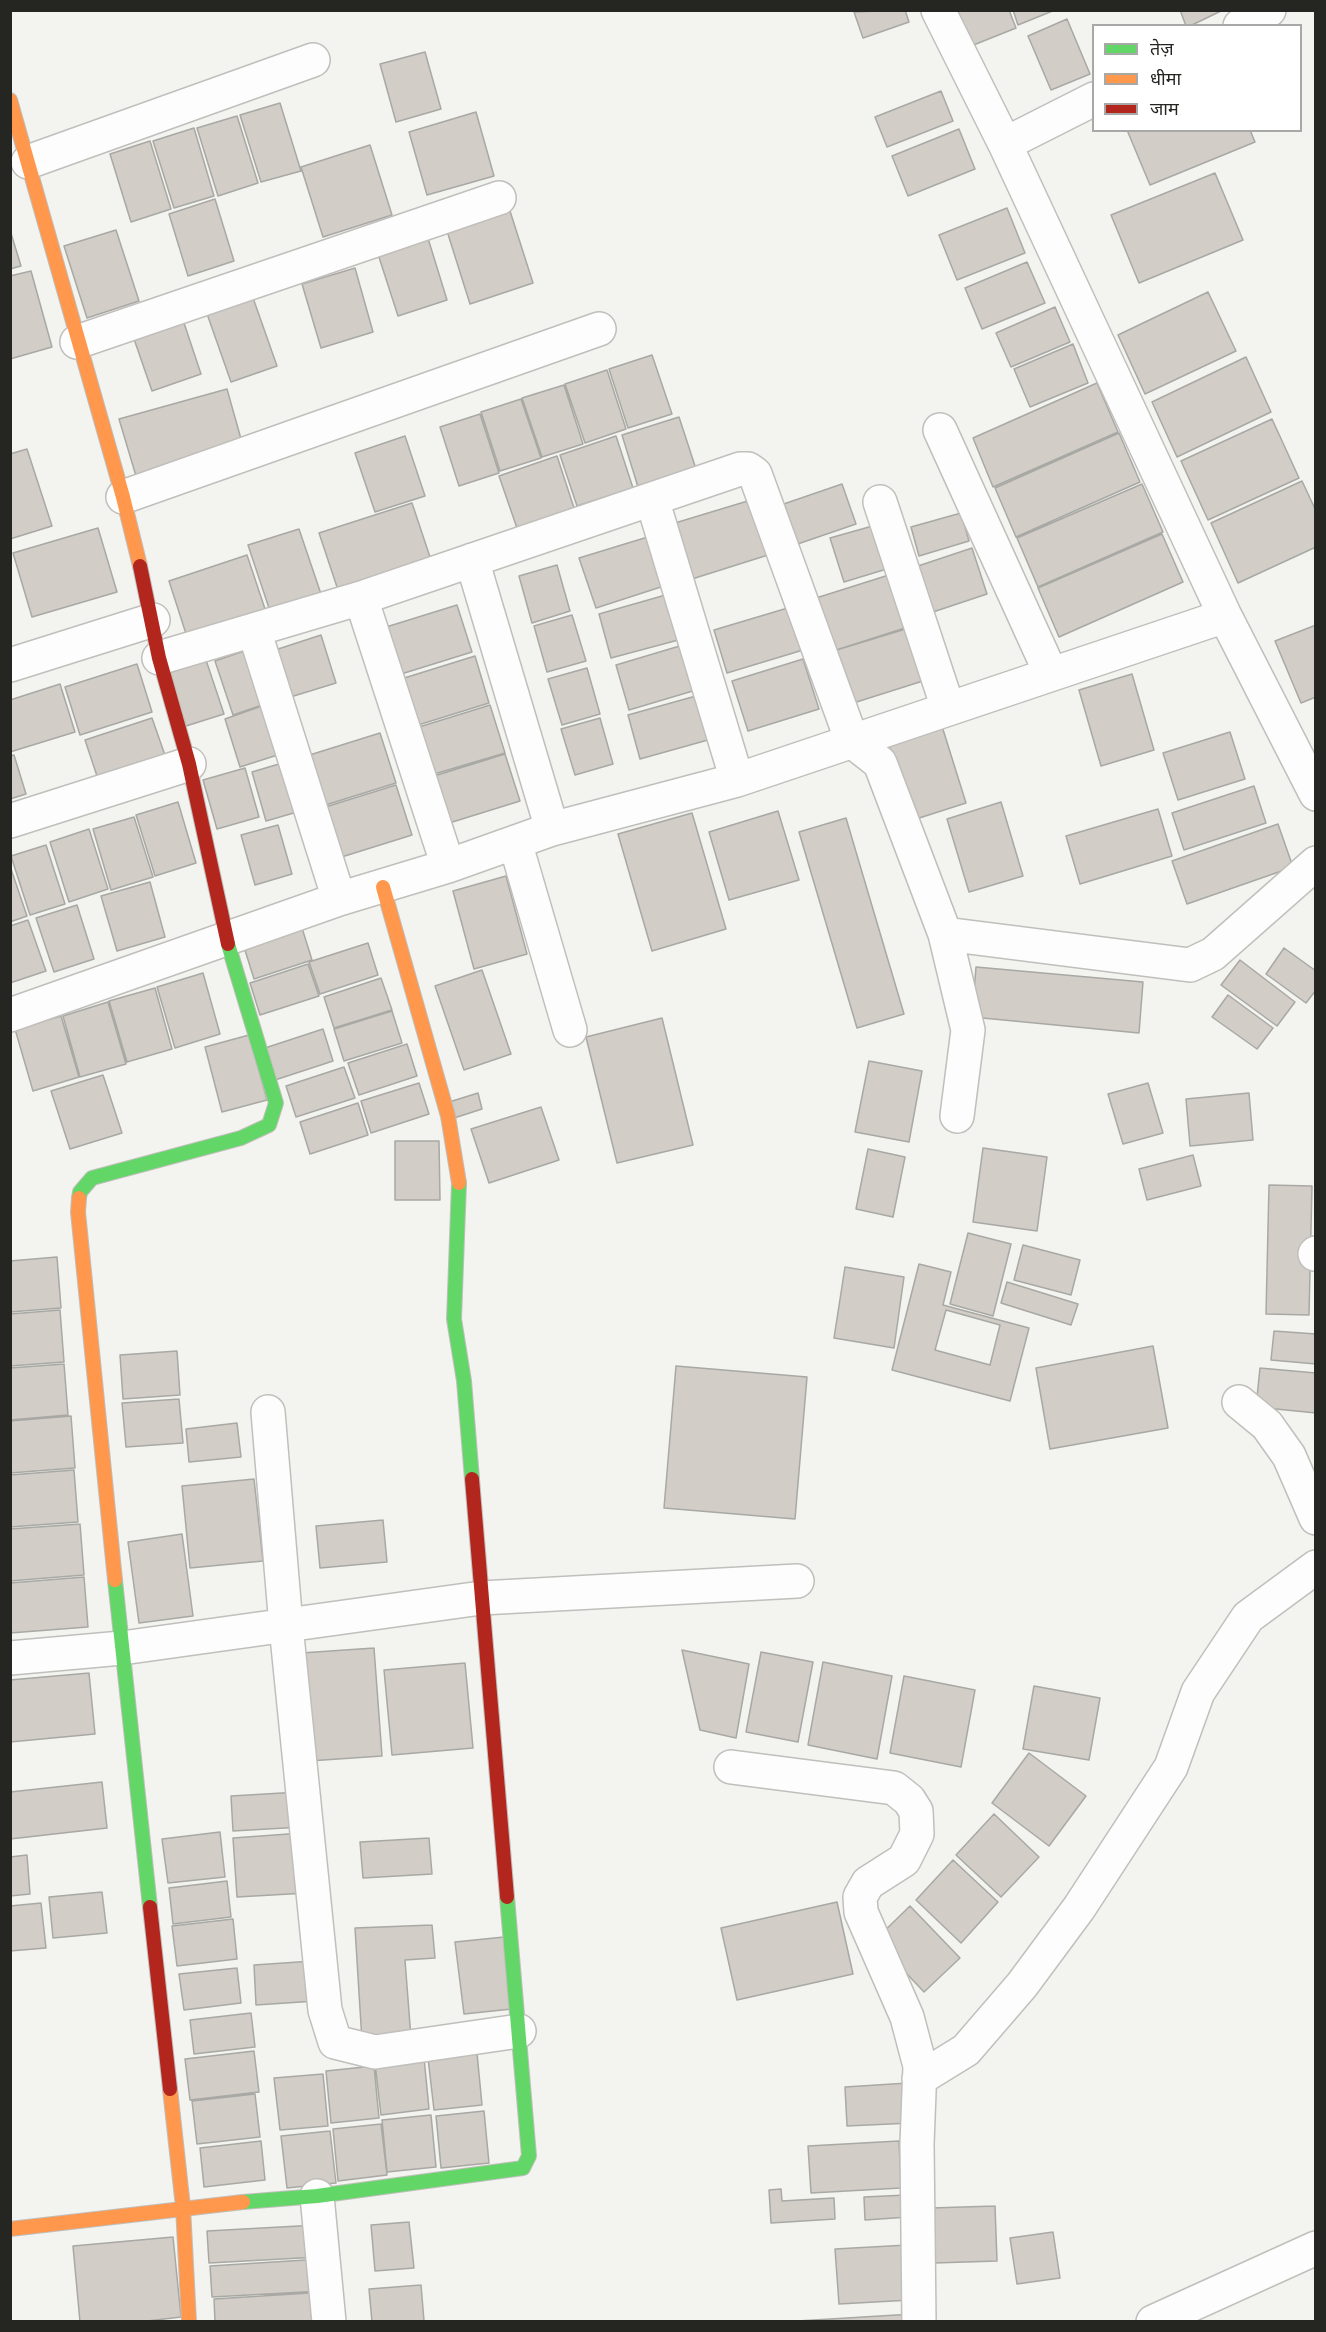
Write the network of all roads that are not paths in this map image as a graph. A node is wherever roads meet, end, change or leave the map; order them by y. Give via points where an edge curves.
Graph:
1 (938, 10) edge
2 (1269, 10) edge
3 (1244, 24) edge
4 (313, 60) dead end
5 (10, 100) edge
6 (1092, 100) edge
7 (1005, 144) junction
8 (28, 162) junction
9 (499, 198) dead end
10 (598, 329) dead end
11 (77, 342) junction
12 (939, 430) dead end
13 (123, 497) junction
14 (652, 499) junction
15 (880, 502) dead end
16 (472, 560) junction
17 (361, 598) junction
18 (1225, 616) junction
19 (153, 620) junction
20 (254, 630) junction
21 (13, 655) edge
22 (159, 658) junction
23 (1051, 674) junction
24 (948, 708) junction
25 (852, 741) junction
26 (189, 764) junction
27 (737, 780) junction
28 (1316, 794) edge
29 (10, 821) edge
30 (552, 829) junction
31 (515, 842) junction
32 (1316, 863) edge
33 (448, 866) junction
34 (383, 887) junction
35 (339, 899) junction
36 (945, 934) junction
37 (227, 940) junction
38 (10, 1015) edge
39 (570, 1030) dead end
40 (957, 1116) dead end
41 (1239, 1402) dead end
42 (268, 1412) dead end
43 (1316, 1518) edge
44 (1316, 1567) edge
45 (797, 1581) dead end
46 (480, 1598) junction
47 (286, 1626) junction
48 (122, 1648) junction
49 (10, 1658) edge
50 (731, 1767) dead end
51 (519, 2031) junction
52 (919, 2079) junction
53 (317, 2196) junction
54 (183, 2207) junction
55 (10, 2229) edge
56 (1316, 2248) edge
57 (189, 2322) edge
58 (329, 2322) edge
59 (919, 2322) edge
60 (1153, 2322) edge

1 - 7 street
2 - 3 street
4 - 8 street
5 - 8 street
6 - 7 street
7 - 18 street
8 - 11 street
9 - 11 street
10 - 13 street
11 - 13 street
12 - 23 street
13 - 19 street
14 - 16 street
14 - 25 street via 740,469 755,474
14 - 27 street
15 - 24 street
16 - 17 street
16 - 30 street
17 - 20 street
17 - 33 street
18 - 23 street
18 - 28 street
19 - 21 street
19 - 22 street
20 - 22 street
20 - 35 street
22 - 26 street
23 - 24 street
24 - 25 street
25 - 27 street
25 - 36 street via 880,762
26 - 29 street
26 - 37 street
27 - 30 street
30 - 31 street
31 - 33 street
31 - 39 street
32 - 36 street via 1213,954 1190,965
33 - 34 street
34 - 35 street
34 - 46 street via 448,1116 456,1160 459,1184 454,1319 464,1381
35 - 37 street
36 - 40 street via 968,1030
37 - 38 street
37 - 48 street via 276,1103 269,1125 241,1138 92,1178 80,1192 78,1212
41 - 43 street via 1267,1425 1289,1456
42 - 47 street
44 - 52 street via 1248,1617 1198,1692 1171,1767 1079,1908 1022,1985 966,2050
45 - 46 street
46 - 47 street
46 - 51 street
47 - 48 street
47 - 51 street via 325,2010 335,2042 375,2052
48 - 49 street
48 - 54 street
50 - 52 street via 894,1788 916,1811 917,1834 904,1860 868,1883 860,1897 861,1912 907,2017 920,2066
51 - 53 street via 530,2157 523,2168
52 - 59 street
53 - 54 street
53 - 58 street
54 - 55 street
54 - 57 street
56 - 60 street

